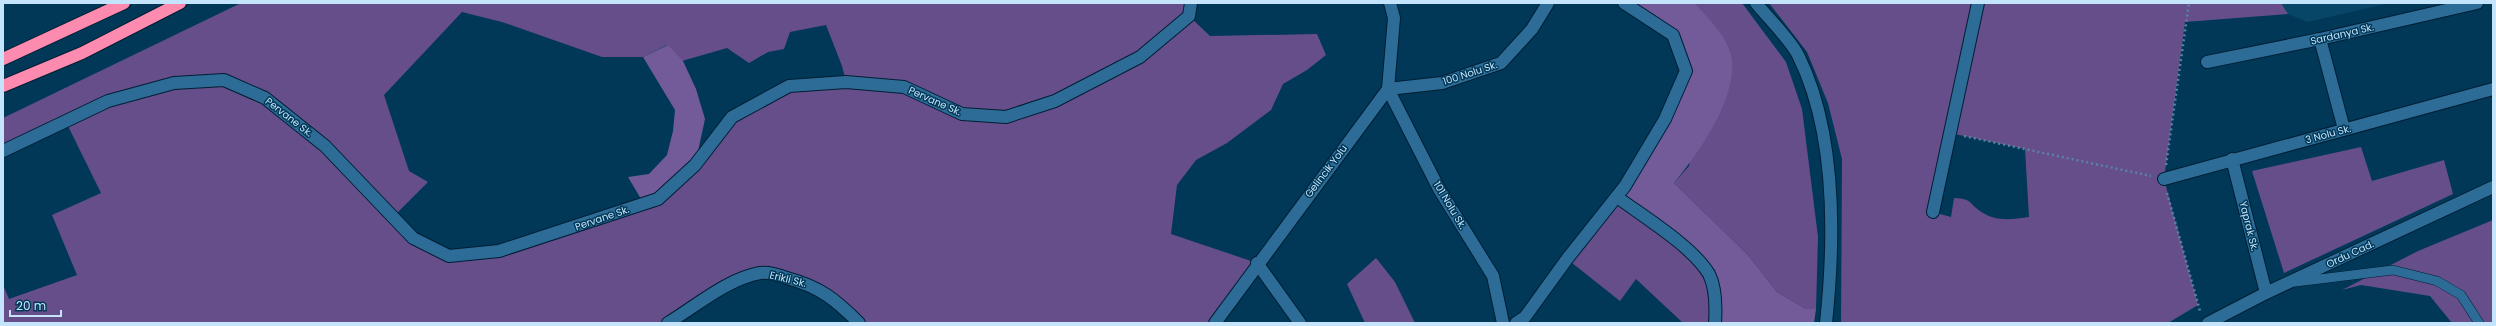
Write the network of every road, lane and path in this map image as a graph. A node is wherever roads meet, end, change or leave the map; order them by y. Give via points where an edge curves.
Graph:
1 (124, 3) edge
2 (180, 3) edge
3 (1191, 3) edge
4 (1390, 3) edge
5 (1548, 3) edge
6 (1624, 3) edge
7 (1756, 3) edge
8 (1978, 3) edge
9 (2189, 3) edge
10 (2477, 3) edge
11 (2320, 39) junction
12 (3, 59) edge
13 (2207, 62) dead end
14 (3, 86) edge
15 (1388, 89) junction
16 (2493, 89) edge
17 (2344, 129) junction
18 (1950, 133) junction
19 (3, 151) edge
20 (2232, 159) junction
21 (2164, 179) junction
22 (2493, 187) edge
23 (1617, 197) junction
24 (1933, 212) dead end
25 (1257, 264) junction
26 (2286, 284) junction
27 (2266, 293) junction
28 (2205, 320) edge
29 (668, 323) edge
30 (858, 323) edge
31 (1216, 323) edge
32 (1300, 323) edge
33 (1504, 323) edge
34 (1516, 323) edge
35 (1715, 323) edge
36 (1826, 323) edge
37 (2479, 323) edge

1 - 12 highway
2 - 14 highway via 82,53
3 - 19 street, Pervane Sk. via 1189,16 1140,57 1055,101 1006,117 962,114 904,88 846,82 789,86 732,117 695,165 658,199 499,251 449,256 413,238 326,146 265,98 224,80 174,83 108,101
4 - 15 street via 1394,18
5 - 15 street, 100 Nolu Sk. via 1532,29 1501,64 1442,83
6 - 23 street via 1673,35 1686,71 1665,119
7 - 36 street via 1797,54 1820,124 1827,158 1833,234
8 - 18 street
9 - 21 path
10 - 11 street, Sardanya Sk.
11 - 13 street, Sardanya Sk.
11 - 17 street
15 - 25 street, Gelincik Yolu
15 - 33 street, 101 Nolu Sk. via 1439,189 1493,276
16 - 17 street, 3 Nolu Sk.
17 - 20 street, 3 Nolu Sk.
18 - 21 path
18 - 24 street
20 - 21 street, 3 Nolu Sk.
20 - 27 street, Yaprak Sk.
21 - 28 path
22 - 26 street, Ordu Cad.
23 - 34 street via 1525,317
23 - 35 street via 1693,254 1709,275 1714,294
25 - 31 street, Gelincik Yolu
25 - 32 street
26 - 27 street, Ordu Cad.
26 - 37 lane via 2393,270 2437,282 2461,295
27 - 28 street, Ordu Cad.
29 - 30 street, Erikli Sk. via 735,282 761,273 811,285 839,303

